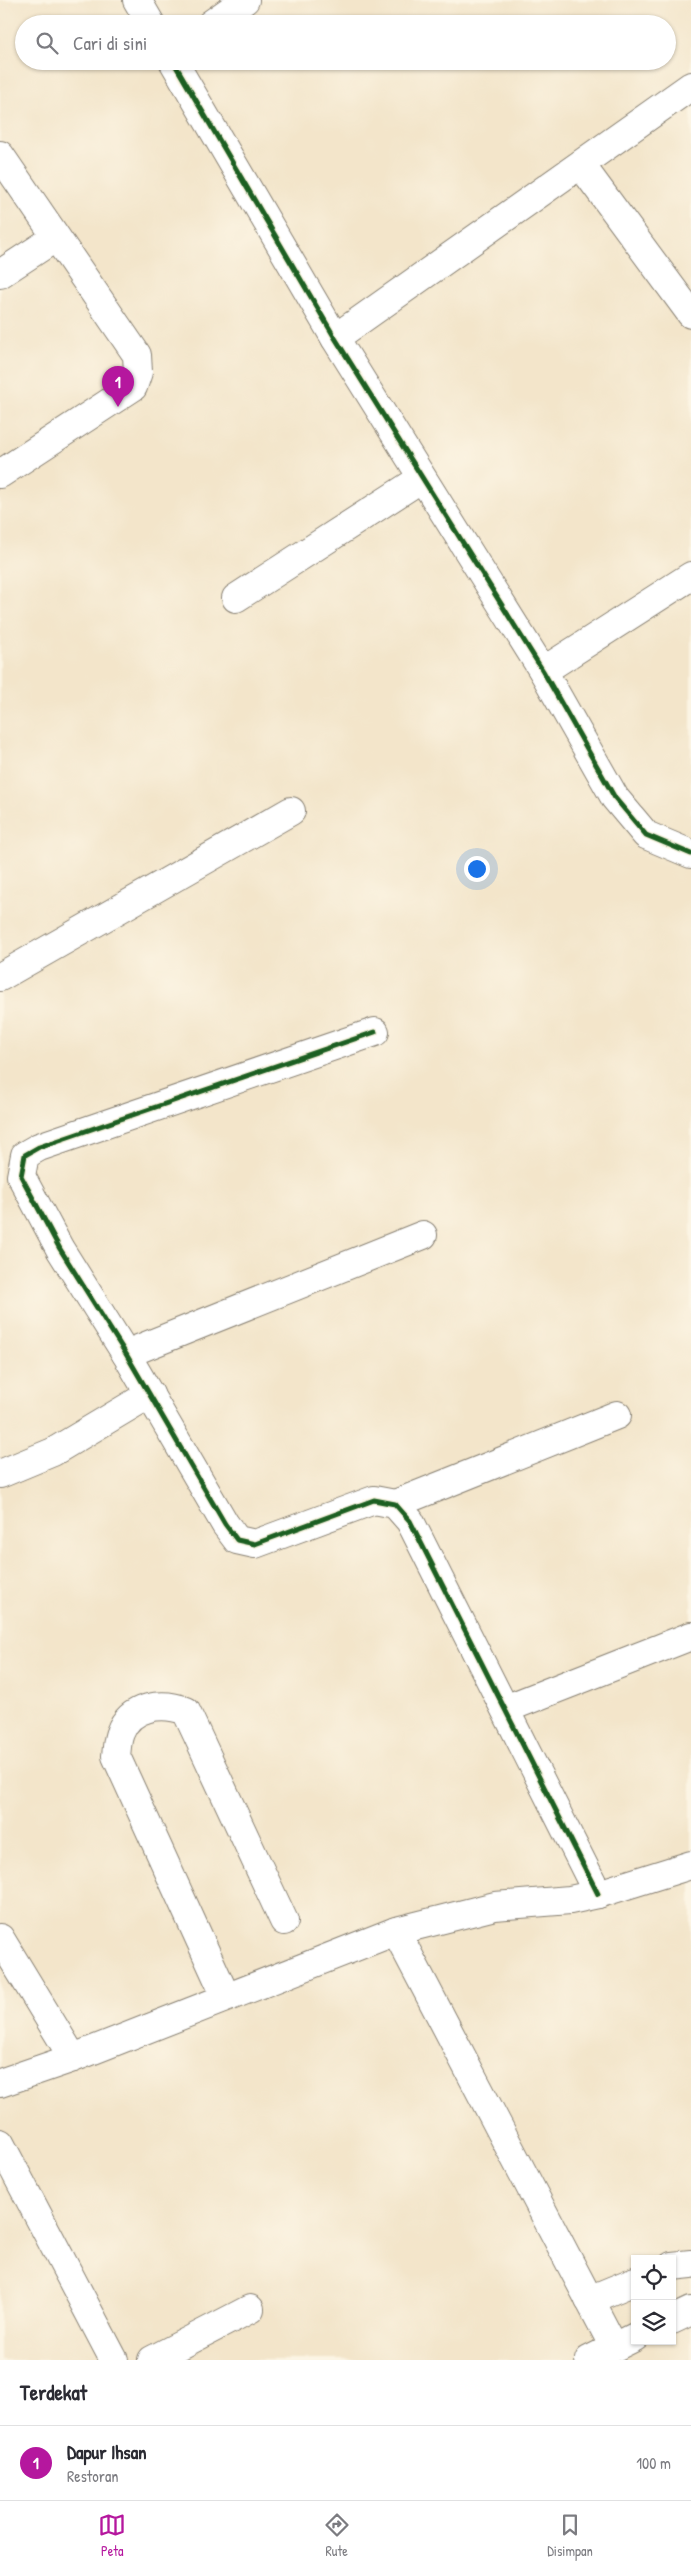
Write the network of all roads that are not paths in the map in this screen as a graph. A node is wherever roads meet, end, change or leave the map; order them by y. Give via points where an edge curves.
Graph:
1 (137, 0) edge
2 (245, 0) edge
3 (146, 15) edge
4 (224, 15) edge
5 (178, 70) edge
6 (691, 86) edge
7 (0, 155) edge
8 (581, 165) junction
9 (55, 238) junction
10 (0, 274) edge
11 (691, 314) edge
12 (335, 338) junction
13 (0, 474) edge
14 (422, 478) junction
15 (691, 576) edge
16 (236, 598) dead end
17 (543, 671) junction
18 (290, 811) dead end
19 (689, 852) edge
20 (0, 977) edge
21 (376, 1032) dead end
22 (423, 1235) dead end
23 (126, 1354) junction
24 (150, 1394) junction
25 (617, 1415) dead end
26 (0, 1474) edge
27 (395, 1504) junction
28 (691, 1636) edge
29 (505, 1709) junction
30 (691, 1865) edge
31 (598, 1894) junction
32 (284, 1921) dead end
33 (396, 1931) junction
34 (0, 1938) edge
35 (226, 1997) junction
36 (73, 2058) junction
37 (0, 2083) edge
38 (0, 2143) edge
39 (691, 2264) edge
40 (676, 2266) edge
41 (631, 2283) edge
42 (589, 2300) junction
43 (250, 2309) dead end
44 (691, 2311) edge
45 (676, 2318) edge
46 (624, 2342) edge
47 (114, 2360) edge
48 (152, 2360) edge
49 (589, 2360) edge

1 - 3 street
2 - 4 street
5 - 12 street
6 - 8 street
7 - 9 street
8 - 11 street
8 - 12 street
9 - 10 street
9 - 13 street via 137,355 138,372 132,387
12 - 14 street
14 - 16 street
14 - 17 street
15 - 17 street
17 - 19 street via 627,815 646,835
18 - 20 street
21 - 23 street via 39,1147 25,1155 21,1176 60,1248
22 - 23 street
23 - 24 street
24 - 26 street via 53,1452
24 - 27 street via 237,1540 255,1544 374,1500
25 - 27 street
27 - 29 street via 410,1521
28 - 29 street
29 - 31 street
30 - 31 street
31 - 33 street via 570,1900 495,1906
32 - 35 street via 186,1711 164,1705 151,1706 130,1718 120,1732 116,1756
33 - 35 street
33 - 42 street
34 - 36 street
35 - 36 street
36 - 37 street
38 - 47 street
39 - 40 street
41 - 42 street
42 - 46 street
43 - 48 street
44 - 45 street
46 - 49 street

